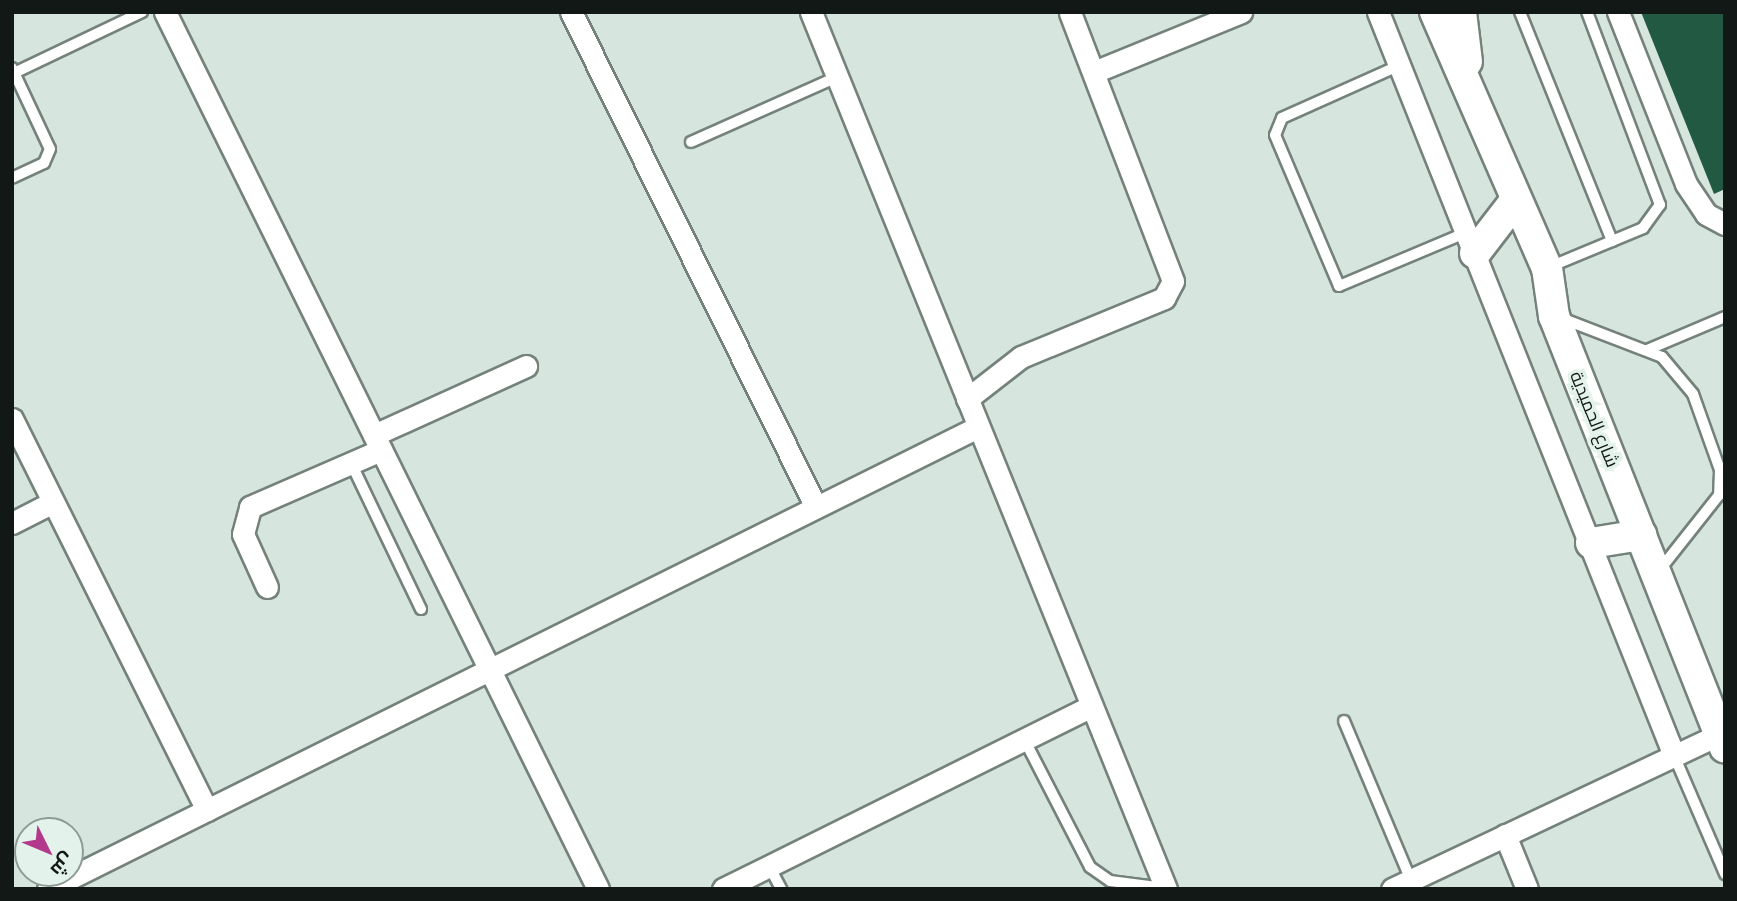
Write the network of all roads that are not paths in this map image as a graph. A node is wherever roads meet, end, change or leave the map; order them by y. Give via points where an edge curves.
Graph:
1 (142, 12) edge
2 (165, 12) edge
3 (571, 12) edge
4 (811, 12) edge
5 (1070, 12) edge
6 (1241, 12) edge
7 (1378, 12) edge
8 (1435, 12) edge
9 (1461, 12) edge
10 (1520, 12) edge
11 (1587, 12) edge
12 (1618, 12) edge
13 (1398, 66) junction
14 (13, 72) edge
15 (1094, 72) junction
16 (837, 77) junction
17 (1471, 90) junction
18 (691, 142) dead end
19 (12, 178) edge
20 (1515, 201) junction
21 (1725, 224) edge
22 (1612, 241) junction
23 (1470, 243) junction
24 (1547, 268) junction
25 (1554, 316) junction
26 (1725, 317) edge
27 (1647, 350) junction
28 (526, 366) dead end
29 (967, 398) junction
30 (12, 419) edge
31 (978, 427) junction
32 (377, 442) junction
33 (351, 463) junction
34 (53, 502) junction
35 (814, 503) junction
36 (12, 523) edge
37 (1641, 535) junction
38 (1591, 543) junction
39 (1656, 574) junction
40 (267, 587) dead end
41 (421, 609) dead end
42 (489, 669) junction
43 (1091, 706) junction
44 (1344, 721) dead end
45 (1024, 739) junction
46 (1722, 740) edge
47 (1673, 753) junction
48 (207, 810) junction
49 (1505, 835) junction
50 (769, 866) junction
51 (1725, 874) edge
52 (1401, 884) edge
53 (1166, 888) edge
54 (48, 889) edge
55 (598, 889) edge
56 (723, 889) edge
57 (781, 889) edge
58 (1527, 889) edge

1 - 14 lane
2 - 32 street
3 - 35 street
4 - 16 street
5 - 15 street
6 - 15 street
7 - 13 street
8 - 17 street, شارع الحميدية
9 - 17 street, شارع الحميدية
10 - 22 lane
11 - 22 lane via 1659,197 1650,224
12 - 21 street via 1686,184 1706,214
13 - 23 street
13 - 23 lane via 1276,123 1294,183 1339,286
14 - 19 lane via 50,149 44,163
15 - 29 street via 1173,271 1171,291 1006,365
16 - 18 lane
16 - 29 street
17 - 20 street, شارع الحميدية
20 - 23 street
20 - 24 street, شارع الحميدية
22 - 24 lane
23 - 38 street
24 - 25 street, شارع الحميدية
25 - 27 lane
25 - 37 street, شارع الحميدية
26 - 27 lane
27 - 39 lane via 1686,379 1721,483 1714,507
28 - 32 street
29 - 31 street
30 - 34 street
31 - 35 street
31 - 43 street
32 - 33 street
32 - 42 street
33 - 40 street via 259,502 244,514 243,534
33 - 41 lane
34 - 36 street
34 - 48 street
35 - 42 street
37 - 38 street
37 - 39 street, شارع الحميدية
38 - 47 street
39 - 46 street, شارع الحميدية
42 - 48 street
42 - 55 street
43 - 45 street
43 - 53 street
44 - 52 lane
45 - 50 street
45 - 53 lane via 1090,867 1110,881
46 - 47 street
47 - 49 street
47 - 51 lane
48 - 54 street
49 - 52 street
49 - 58 street
50 - 56 street
50 - 57 lane

